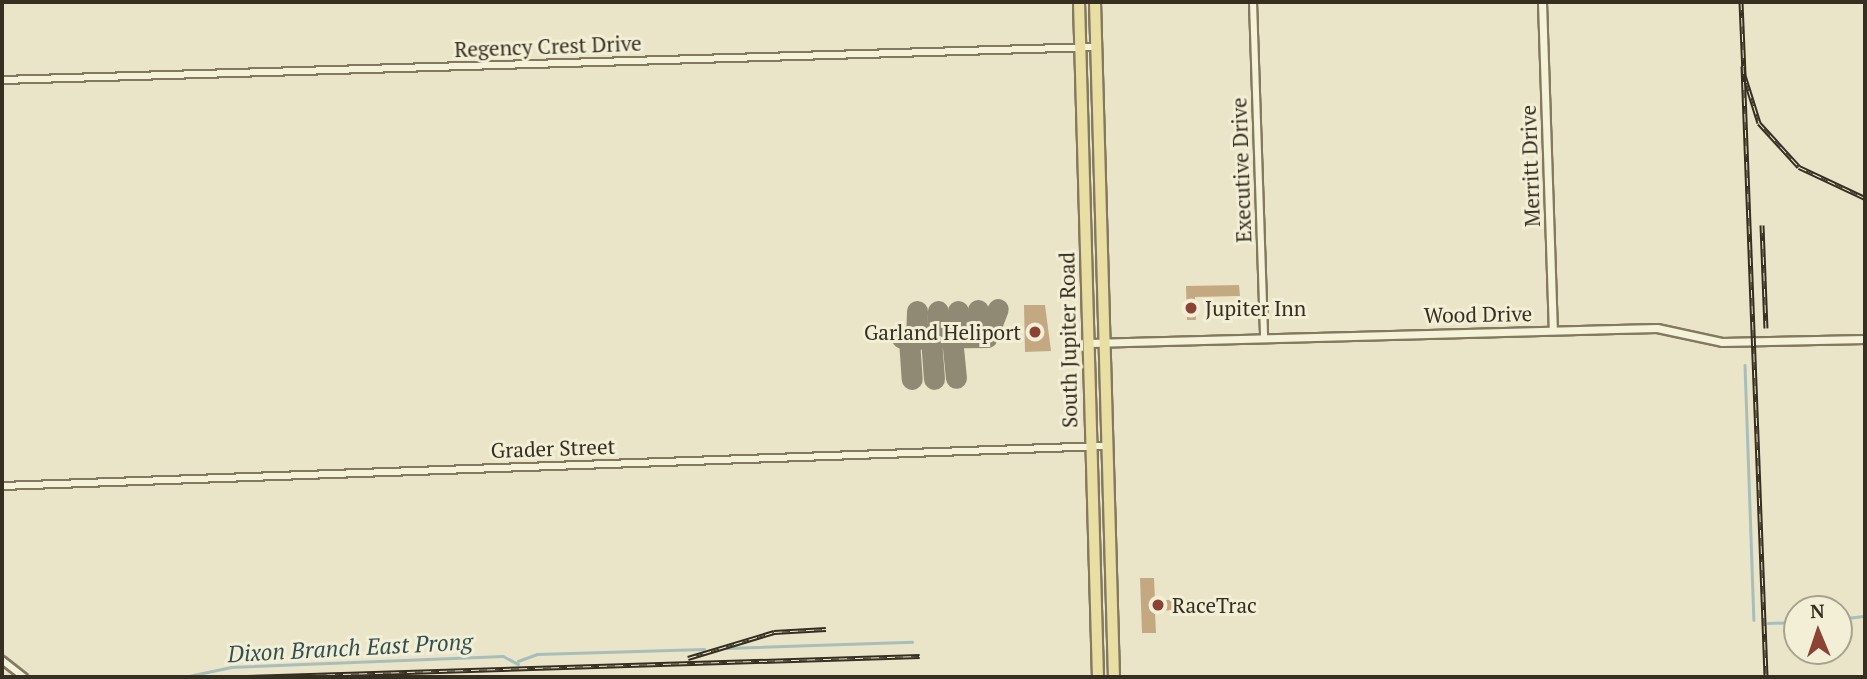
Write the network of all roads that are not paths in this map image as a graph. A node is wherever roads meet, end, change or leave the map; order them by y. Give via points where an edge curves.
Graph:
1 (1079, 2) edge
2 (1095, 2) edge
3 (1253, 2) edge
4 (1542, 2) edge
5 (1096, 47) junction
6 (1080, 48) junction
7 (2, 80) edge
8 (1553, 330) junction
9 (1264, 338) junction
10 (1865, 339) edge
11 (1105, 342) junction
12 (1090, 343) junction
13 (1089, 446) junction
14 (1105, 446) junction
15 (2, 486) edge
16 (2, 660) edge
17 (24, 677) edge
18 (1098, 677) edge
19 (1114, 677) edge

1 - 6 main road, South Jupiter Road
2 - 5 main road, South Jupiter Road
3 - 9 street, Executive Drive
4 - 8 street, Merritt Drive
5 - 6 street, Regency Crest Drive
5 - 11 main road, South Jupiter Road
6 - 7 street, Regency Crest Drive
6 - 12 main road, South Jupiter Road
8 - 9 street, Wood Drive
8 - 10 street, Wood Drive via 1657,328 1722,342
9 - 11 street, Wood Drive
11 - 12 street, Wood Drive
11 - 14 main road, South Jupiter Road
12 - 13 main road, South Jupiter Road
13 - 14 street, Grader Street
13 - 15 street, Grader Street
13 - 18 main road, South Jupiter Road
14 - 19 main road, South Jupiter Road
16 - 17 street

